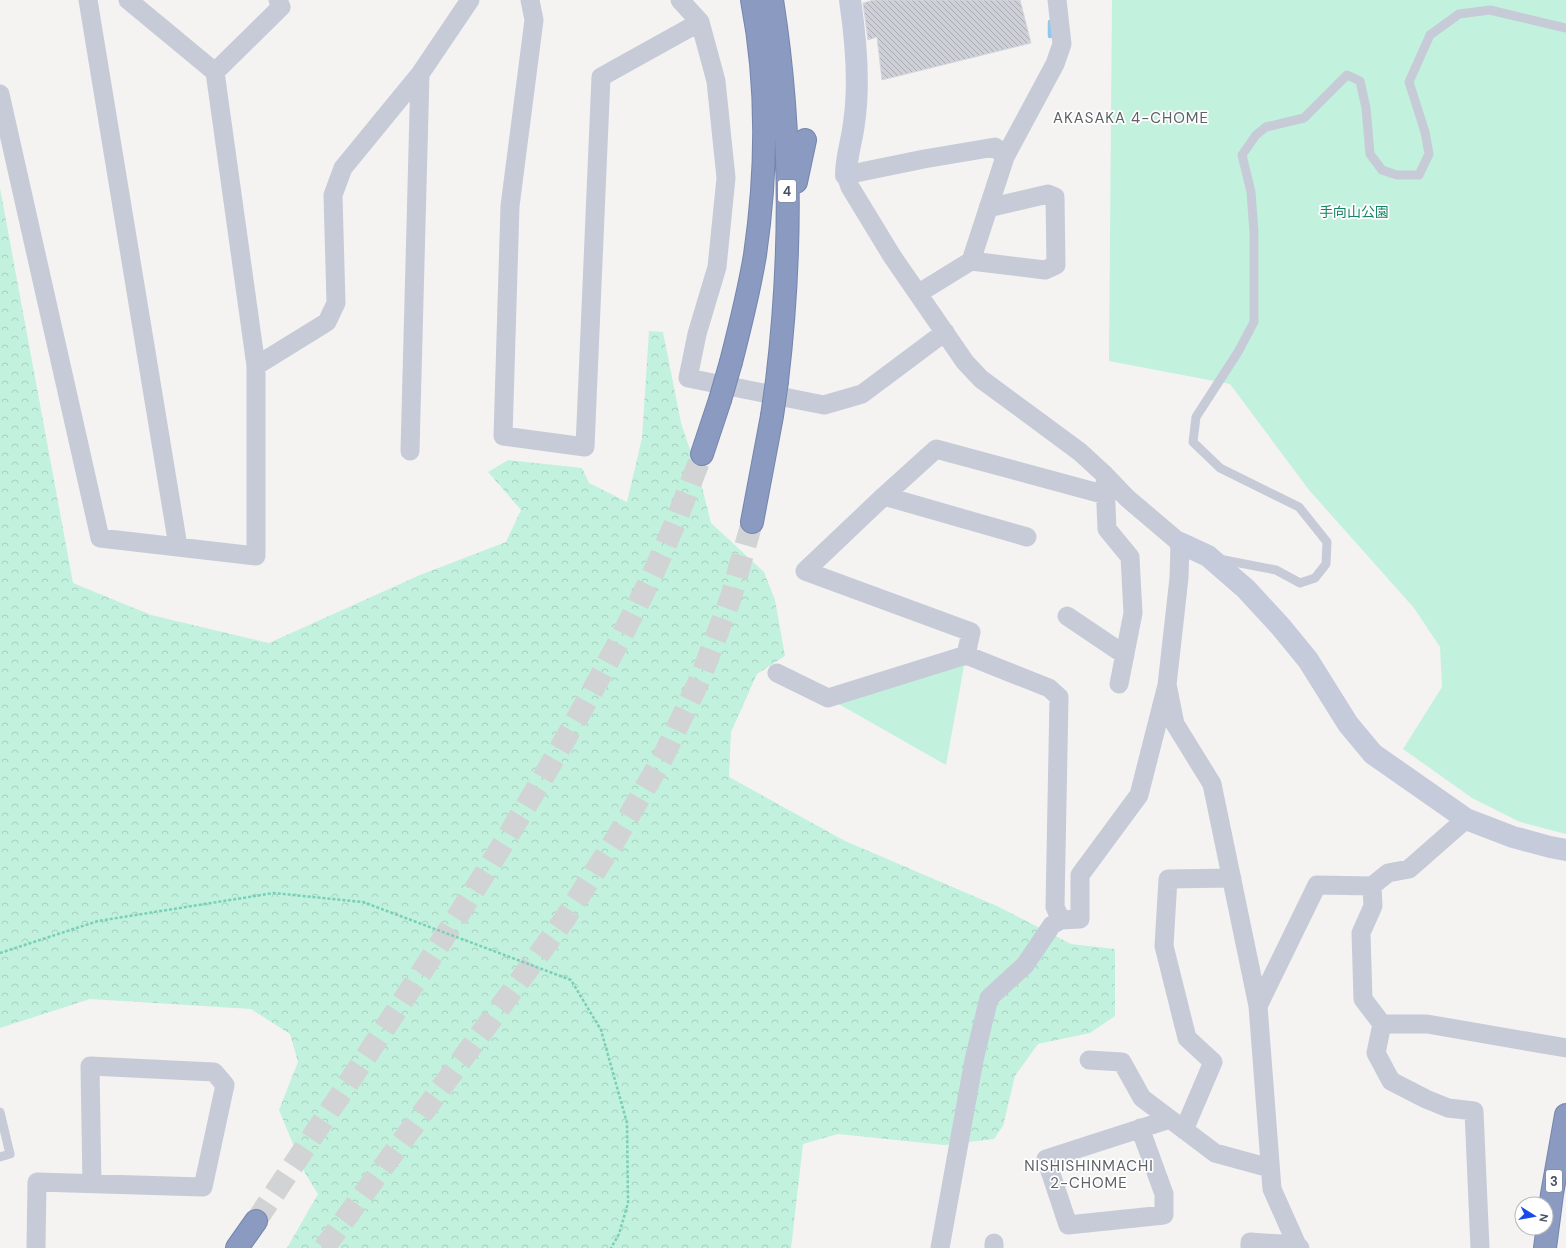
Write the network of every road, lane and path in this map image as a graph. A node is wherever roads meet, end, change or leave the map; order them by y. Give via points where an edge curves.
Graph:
1 (88, 0) edge
2 (128, 0) edge
3 (278, 0) edge
4 (470, 0) edge
5 (530, 0) edge
6 (680, 0) edge
7 (752, 0) edge
8 (772, 0) edge
9 (850, 0) edge
10 (1058, 0) edge
11 (700, 22) junction
12 (1566, 28) edge
13 (215, 72) junction
14 (420, 74) junction
15 (0, 94) edge
16 (805, 140) dead end
17 (1004, 157) junction
18 (846, 175) junction
19 (988, 208) junction
20 (787, 224) junction
21 (971, 261) junction
22 (919, 293) junction
23 (945, 332) junction
24 (256, 366) junction
25 (410, 451) dead end
26 (702, 454) tunnel mouth
27 (1105, 475) junction
28 (1106, 494) junction
29 (884, 496) junction
30 (752, 522) tunnel mouth
31 (1027, 537) dead end
32 (1180, 543) junction
33 (178, 546) junction
34 (1208, 556) junction
35 (1067, 616) dead end
36 (1125, 655) junction
37 (966, 656) junction
38 (777, 673) dead end
39 (1119, 684) dead end
40 (1167, 685) junction
41 (1466, 820) junction
42 (1566, 850) edge
43 (1232, 878) junction
44 (1372, 886) junction
45 (1061, 920) junction
46 (0, 953) edge
47 (1258, 1006) junction
48 (1382, 1024) junction
49 (1566, 1048) edge
50 (1089, 1060) dead end
51 (0, 1112) edge
52 (1566, 1115) edge
53 (1170, 1118) junction
54 (1140, 1128) dead end
55 (1184, 1130) junction
56 (0, 1157) edge
57 (1270, 1168) junction
58 (92, 1184) junction
59 (256, 1221) tunnel mouth
60 (1298, 1247) edge
61 (36, 1248) edge
62 (237, 1248) edge
63 (611, 1248) edge
64 (940, 1248) edge
65 (1250, 1248) edge
66 (1480, 1248) edge
67 (1545, 1248) edge

1 - 33 street
2 - 13 street
3 - 13 street via 281,8
4 - 14 street
5 - 11 street via 534,20 510,206 503,436 585,447 601,77
6 - 11 street
7 - 26 highway, 4, bridge via 764,111 764,161 755,255 731,362
8 - 20 highway, 4 via 784,88
9 - 18 street via 857,75 854,124 846,161
10 - 17 street via 1062,44 1055,64
11 - 23 street via 716,81 726,178 717,267 697,334 688,378 824,405 862,394
12 - 34 lane via 1490,10 1458,14 1430,35 1409,82 1425,132 1429,154 1419,175 1397,176 1382,170 1370,154 1366,108 1360,81 1347,75 1304,118 1266,127 1242,155 1251,192 1254,232 1254,322 1196,417 1192,442 1220,468 1299,507 1327,542 1326,564 1315,578 1300,583 1276,570
13 - 24 street
14 - 24 street via 343,168 334,195 336,303 327,322
14 - 25 street
15 - 33 street via 100,538
16 - 20 highway
17 - 18 street via 995,147
17 - 19 street
18 - 22 street via 850,188
19 - 21 street
19 - 21 street via 1048,194 1055,197 1056,265 1045,270
20 - 30 highway, 4, bridge via 783,331 772,416
21 - 22 street
22 - 23 street
23 - 27 street via 965,362 981,379 1080,452
24 - 33 street via 256,556
27 - 28 street
27 - 32 street via 1127,498
28 - 29 street via 936,449
28 - 36 street via 1107,529 1130,557 1133,613
29 - 31 street
29 - 37 street via 805,571 971,632
32 - 34 street
32 - 40 street via 1179,578
34 - 41 street via 1246,589 1308,660 1348,724 1373,754
35 - 36 street
36 - 39 street
37 - 38 street via 828,698
37 - 45 street via 1049,688 1059,698 1055,907
40 - 43 street via 1175,724 1212,784
40 - 45 street via 1139,795 1080,875 1080,919
41 - 42 street
41 - 44 street via 1409,869 1388,873
43 - 47 street
43 - 55 street via 1168,878 1164,946 1187,1038 1213,1062
44 - 47 street via 1317,885
44 - 48 street via 1372,906 1361,933 1363,1000
45 - 64 street via 1052,926 1025,966 988,998
46 - 63 path via 98,921 274,893 363,902 571,980 601,1030 627,1123 628,1203 619,1234
47 - 57 street
48 - 49 street via 1427,1024
48 - 66 street via 1376,1053 1391,1081 1448,1108 1474,1111
50 - 53 street via 1122,1062 1142,1098
51 - 56 lane via 10,1154
52 - 67 highway, 3
53 - 54 street via 1046,1159 1068,1225 1164,1215 1164,1194
53 - 55 street
55 - 57 street via 1215,1153
57 - 60 street via 1272,1189
58 - 58 street via 90,1066 214,1072 225,1085 203,1187
58 - 61 street via 37,1182
59 - 62 highway
60 - 65 street via 1250,1242

